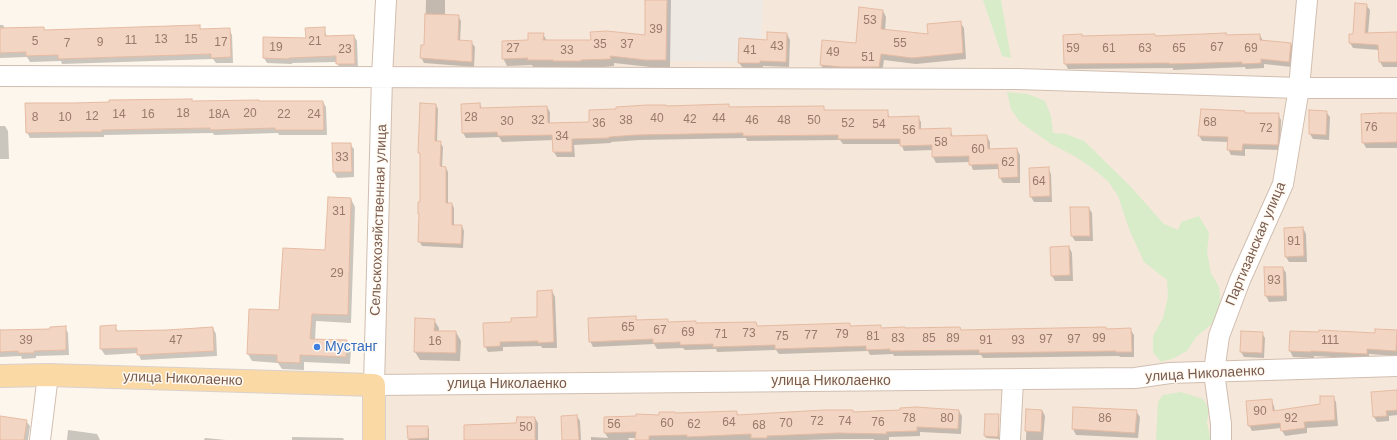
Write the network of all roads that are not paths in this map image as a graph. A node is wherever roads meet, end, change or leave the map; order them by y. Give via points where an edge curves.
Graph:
1 (386, 0) edge
2 (1308, 0) edge
3 (0, 76) edge
4 (382, 77) junction
5 (1299, 88) junction
6 (1397, 88) edge
7 (1397, 366) edge
8 (1214, 372) junction
9 (48, 375) junction
10 (0, 376) edge
11 (1013, 380) junction
12 (374, 385) junction
13 (40, 440) edge
14 (374, 440) edge
15 (1010, 440) edge
16 (1221, 440) edge

1 - 4 street, Сельскохозяйственная улица
2 - 5 street, Партизанская улица
3 - 4 street
4 - 5 street via 1018,79
4 - 12 street, Сельскохозяйственная улица
5 - 6 street
5 - 8 street, Партизанская улица via 1283,184 1240,280 1219,336
7 - 8 street, улица Николаенко
8 - 11 street, улица Николаенко via 1170,373 1135,378
8 - 16 street, Партизанская улица
9 - 10 main road, улица Николаенко
9 - 12 main road, улица Николаенко
9 - 13 street
11 - 12 street, улица Николаенко
11 - 15 street
12 - 14 main road, Сельскохозяйственная улица

